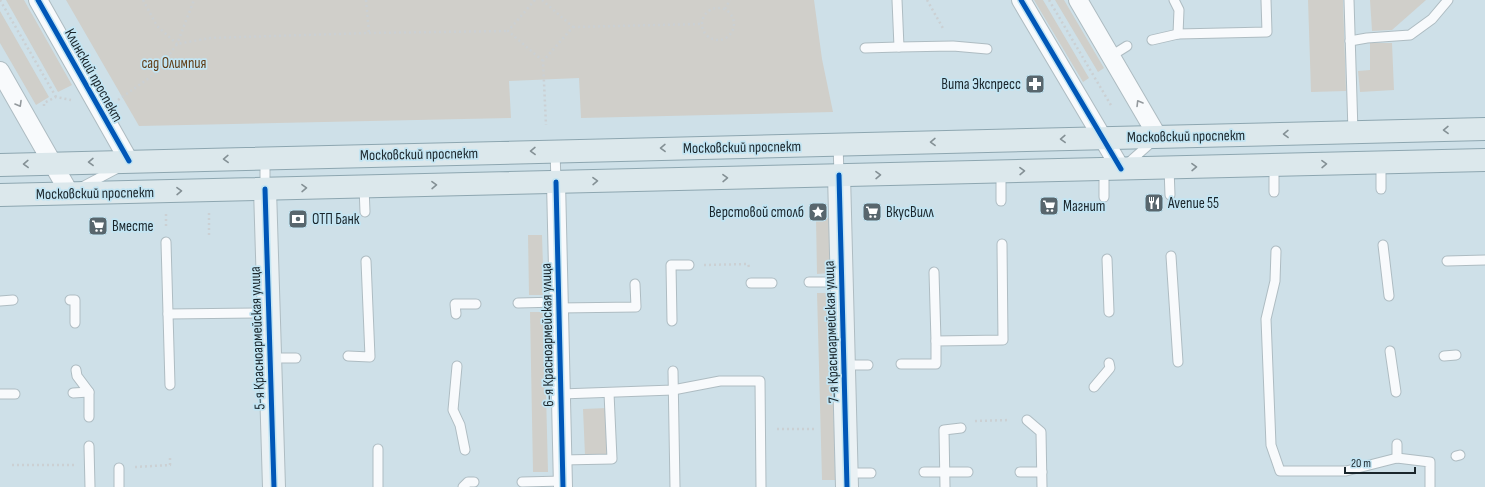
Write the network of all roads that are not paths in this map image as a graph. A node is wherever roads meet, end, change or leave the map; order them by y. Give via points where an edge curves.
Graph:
1 (38, 0) edge
2 (897, 0) edge
3 (1021, 0) edge
4 (1078, 0) edge
5 (1174, 0) edge
6 (1266, 0) edge
7 (1349, 0) edge
8 (1448, 0) edge
9 (1178, 34) junction
10 (1152, 40) dead end
11 (1350, 41) junction
12 (1127, 46) dead end
13 (899, 47) junction
14 (865, 48) dead end
15 (987, 49) dead end
16 (1111, 56) junction
17 (0, 70) edge
18 (1485, 129) edge
19 (1353, 132) junction
20 (1158, 137) junction
21 (1102, 138) junction
22 (838, 144) junction
23 (555, 151) junction
24 (265, 158) junction
25 (1485, 160) edge
26 (129, 161) junction
27 (53, 163) junction
28 (1381, 163) junction
29 (0, 165) edge
30 (1274, 165) junction
31 (1169, 168) junction
32 (1112, 169) junction
33 (1001, 172) junction
34 (839, 175) junction
35 (556, 182) junction
36 (364, 187) junction
37 (265, 189) junction
38 (1381, 189) dead end
39 (1274, 192) dead end
40 (70, 194) junction
41 (0, 195) edge
42 (1170, 195) dead end
43 (1104, 197) dead end
44 (1001, 201) dead end
45 (365, 212) dead end
46 (166, 242) dead end
47 (1002, 244) dead end
48 (1383, 245) dead end
49 (1276, 250) dead end
50 (1171, 256) dead end
51 (1107, 259) dead end
52 (1485, 260) edge
53 (366, 261) dead end
54 (1447, 261) dead end
55 (689, 265) road end
56 (934, 272) dead end
57 (809, 282) dead end
58 (842, 282) junction
59 (751, 283) road end
60 (772, 283) dead end
61 (635, 284) dead end
62 (1389, 296) dead end
63 (12, 300) dead end
64 (70, 300) dead end
65 (0, 301) edge
66 (518, 303) dead end
67 (476, 304) dead end
68 (559, 305) junction
69 (1109, 312) dead end
70 (268, 313) junction
71 (168, 314) junction
72 (456, 314) dead end
73 (672, 320) dead end
74 (75, 323) dead end
75 (936, 341) junction
76 (1390, 351) dead end
77 (1456, 355) dead end
78 (348, 356) dead end
79 (1444, 356) dead end
80 (270, 358) junction
81 (296, 358) dead end
82 (1178, 362) dead end
83 (1109, 363) dead end
84 (900, 364) dead end
85 (844, 365) junction
86 (868, 365) dead end
87 (457, 366) dead end
88 (76, 370) dead end
89 (673, 371) dead end
90 (170, 385) dead end
91 (1094, 387) dead end
92 (673, 390) junction
93 (89, 392) junction
94 (1396, 392) dead end
95 (73, 393) dead end
96 (609, 393) junction
97 (0, 394) edge
98 (14, 394) dead end
99 (561, 394) junction
100 (89, 417) dead end
101 (1027, 420) road end
102 (961, 428) road end
103 (1397, 444) dead end
104 (90, 446) dead end
105 (378, 449) dead end
106 (465, 450) dead end
107 (1397, 458) junction
108 (562, 460) junction
109 (119, 468) road end
110 (924, 472) dead end
111 (945, 472) junction
112 (968, 472) dead end
113 (1020, 472) dead end
114 (1042, 472) junction
115 (872, 473) dead end
116 (847, 480) edge
117 (474, 482) dead end
118 (522, 482) dead end
119 (563, 484) edge
120 (90, 487) edge
121 (119, 487) edge
122 (274, 487) edge
123 (378, 487) edge
124 (463, 487) edge
125 (676, 487) edge
126 (761, 487) edge
127 (945, 487) edge
128 (1042, 487) edge
129 (1430, 487) edge

1 - 26 street, Клинский проспект
2 - 13 lane
3 - 21 street
4 - 16 street
5 - 9 lane via 1179,10
6 - 9 lane via 1267,32
7 - 11 lane
8 - 11 lane via 1432,19 1410,36
9 - 10 lane
11 - 19 lane
12 - 16 lane
13 - 14 lane
13 - 15 lane via 953,46
20 -> 16 street
17 -> 27 street
18 -> 19 main road, Московский проспект
19 -> 20 main road, Московский проспект
20 - 21 main road, Московский проспект
20 - 32 lane
21 -> 22 main road, Московский проспект
21 - 32 street
22 -> 23 main road, Московский проспект
22 - 34 lane
23 -> 24 main road, Московский проспект
23 - 35 lane
24 -> 26 main road, Московский проспект
24 - 37 lane
25 - 28 main road, Московский проспект
26 -> 27 main road, Московский проспект
26 - 40 lane
27 -> 29 main road, Московский проспект
27 - 40 street
30 -> 28 main road, Московский проспект
28 - 38 lane
31 -> 30 main road, Московский проспект
30 - 39 lane
31 - 32 main road, Московский проспект
31 - 42 lane
33 -> 32 main road, Московский проспект
32 - 43 lane
34 -> 33 main road, Московский проспект
33 - 44 lane
35 -> 34 main road, Московский проспект
34 - 58 street, 7-я Красноармейская улица
36 -> 35 main road, Московский проспект
35 - 68 street, 6-я Красноармейская улица
37 -> 36 main road, Московский проспект
36 - 45 lane
40 -> 37 main road, Московский проспект
37 - 70 street, 5-я Красноармейская улица
40 - 41 main road, Московский проспект
46 - 71 lane
47 - 75 lane via 1003,340
48 - 62 lane
49 - 107 lane via 1275,281 1266,319 1272,445 1281,474 1346,470
50 - 82 lane
51 - 69 lane
52 - 54 lane
53 - 78 lane via 370,357
55 - 73 lane via 671,265
56 - 75 lane
57 - 58 lane
58 - 85 street, 7-я Красноармейская улица
59 - 60 lane
61 - 68 lane via 636,307
63 - 65 lane
64 - 74 lane via 75,300
66 - 68 lane
67 - 72 lane via 455,304
68 - 99 street, 6-я Красноармейская улица
70 - 71 lane
70 - 80 street, 5-я Красноармейская улица
71 - 90 lane
75 - 84 lane via 936,364
76 - 94 lane
77 - 79 lane
80 - 81 lane
80 - 122 street, 5-я Красноармейская улица
83 - 91 lane via 1110,368
85 - 86 lane
85 - 116 street, 7-я Красноармейская улица
87 - 106 lane via 453,410 460,425
88 - 93 lane via 76,376
89 - 92 lane
92 - 96 lane
92 - 125 lane
92 - 126 lane via 720,381 760,381
93 - 95 lane
93 - 100 lane
96 - 99 lane
96 - 108 lane via 612,459
97 - 98 lane
99 - 108 street, 6-я Красноармейская улица
101 - 114 lane via 1041,432
102 - 111 lane via 944,430
103 - 107 lane
104 - 120 lane
105 - 123 lane
107 - 129 lane via 1430,462
108 - 119 street, 6-я Красноармейская улица
109 - 121 lane
110 - 111 lane
111 - 112 lane
111 - 127 lane
113 - 114 lane
114 - 128 lane
115 - 116 lane
117 - 124 lane via 468,482
118 - 119 lane

